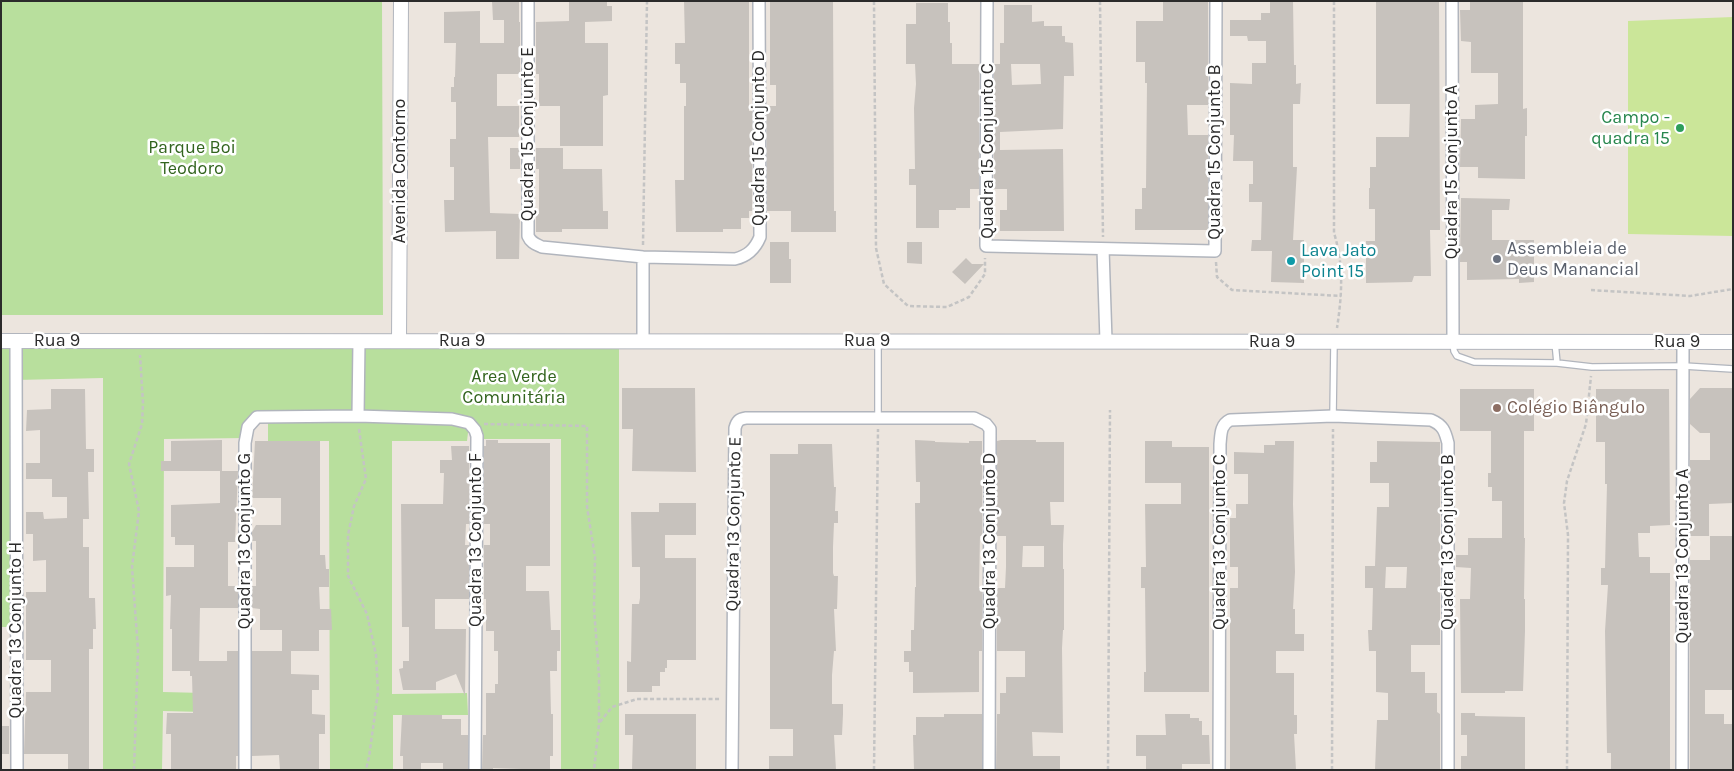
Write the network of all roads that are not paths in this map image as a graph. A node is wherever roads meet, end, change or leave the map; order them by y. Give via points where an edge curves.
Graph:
1 (401, 1) edge
2 (528, 1) edge
3 (759, 1) edge
4 (987, 1) edge
5 (1216, 1) edge
6 (1452, 1) edge
7 (1103, 249) junction
8 (643, 257) junction
9 (1, 341) edge
10 (16, 341) junction
11 (359, 341) junction
12 (399, 341) junction
13 (643, 341) junction
14 (878, 342) junction
15 (1106, 342) junction
16 (1334, 342) junction
17 (1453, 342) junction
18 (1555, 342) junction
19 (1683, 342) junction
20 (1733, 342) edge
21 (1557, 363) junction
22 (1684, 366) junction
23 (1733, 369) edge
24 (358, 416) junction
25 (1333, 416) junction
26 (878, 417) junction
27 (17, 770) edge
28 (245, 770) edge
29 (475, 770) edge
30 (732, 770) edge
31 (989, 770) edge
32 (1219, 770) edge
33 (1448, 770) edge
34 (1682, 770) edge

1 - 12 street, Avenida Contorno
2 - 8 street, Quadra 15 Conjunto E via 530,240 542,247
3 - 8 street, Quadra 15 Conjunto D via 760,237 743,257 735,259
4 - 7 street, Quadra 15 Conjunto C via 986,246
5 - 7 street, Quadra 15 Conjunto B via 1215,251
6 - 17 street, Quadra 15 Conjunto A
7 - 15 street
8 - 13 street
9 - 10 street, Rua 9
10 - 11 street, Rua 9
10 - 27 street, Quadra 13 Conjunto H
11 - 12 street, Rua 9
11 - 24 street
12 - 13 street, Rua 9
13 - 14 street, Rua 9
14 - 15 street, Rua 9
14 - 26 lane
15 - 16 street, Rua 9
16 - 17 street, Rua 9
16 - 25 lane
17 - 18 street, Rua 9
17 - 21 lane via 1457,356 1474,362
18 - 19 street, Rua 9
18 - 21 lane
19 - 20 street, Rua 9
19 - 22 street, Quadra 13 Conjunto A
21 - 22 lane via 1592,367
22 - 23 lane
22 - 34 street, Quadra 13 Conjunto A
24 - 28 street, Quadra 13 Conjunto G via 257,417 248,427 245,443
24 - 29 street, Quadra 13 Conjunto F via 452,419 469,423 477,436
25 - 32 street, Quadra 13 Conjunto C via 1230,420 1222,427
25 - 33 street, Quadra 13 Conjunto B via 1431,420 1446,432
26 - 30 street, Quadra 13 Conjunto E via 746,418 737,422
26 - 31 street, Quadra 13 Conjunto D via 974,418 990,429

